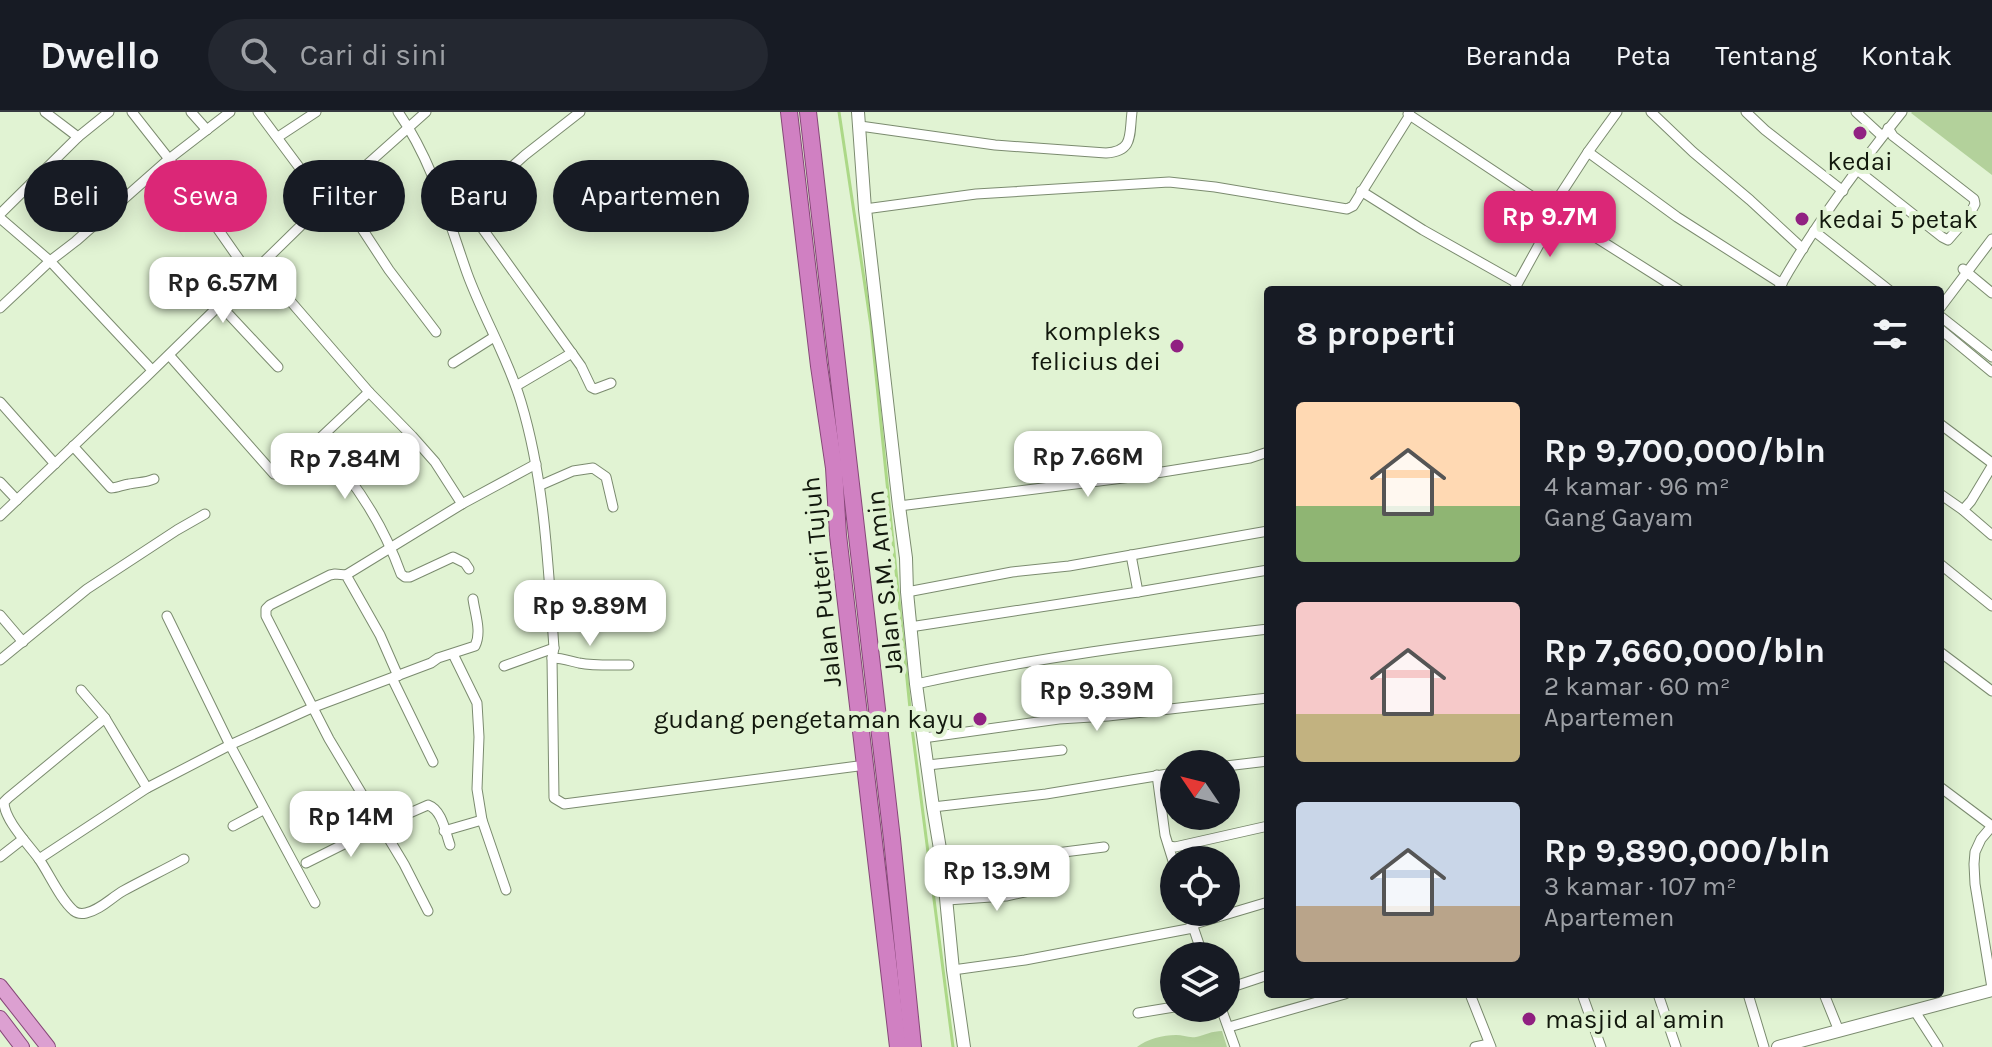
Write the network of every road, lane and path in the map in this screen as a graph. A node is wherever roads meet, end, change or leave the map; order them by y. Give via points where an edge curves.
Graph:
1 (45, 112) edge
2 (109, 112) edge
3 (132, 112) edge
4 (191, 112) edge
5 (230, 112) edge
6 (258, 112) edge
7 (316, 112) edge
8 (398, 112) edge
9 (426, 112) edge
10 (580, 112) edge
11 (789, 112) edge
12 (808, 112) edge
13 (858, 112) edge
14 (1132, 112) edge
15 (1617, 112) edge
16 (1651, 112) edge
17 (1746, 112) edge
18 (1856, 112) edge
19 (1902, 112) edge
20 (1407, 114) edge
21 (860, 126) junction
22 (409, 127) junction
23 (207, 130) junction
24 (1885, 132) junction
25 (78, 137) junction
26 (278, 137) junction
27 (1588, 152) junction
28 (169, 159) junction
29 (295, 160) edge
30 (373, 160) edge
31 (425, 160) edge
32 (519, 160) edge
33 (1856, 169) junction
34 (1361, 191) junction
35 (1843, 191) junction
36 (865, 209) junction
37 (1554, 210) junction
38 (0, 216) edge
39 (1814, 231) junction
40 (295, 232) edge
41 (364, 232) edge
42 (453, 232) edge
43 (485, 232) edge
44 (1991, 237) edge
45 (1803, 249) junction
46 (50, 261) junction
47 (260, 266) junction
48 (1964, 271) junction
49 (250, 275) junction
50 (1516, 286) edge
51 (1673, 286) edge
52 (1779, 286) edge
53 (1781, 286) edge
54 (1884, 286) edge
55 (1992, 293) edge
56 (1944, 294) edge
57 (1944, 302) edge
58 (220, 305) junction
59 (0, 308) edge
60 (1944, 319) edge
61 (436, 332) dead end
62 (1944, 332) edge
63 (494, 337) junction
64 (572, 353) junction
65 (169, 355) junction
66 (1992, 357) edge
67 (453, 363) dead end
68 (278, 367) dead end
69 (152, 370) junction
70 (1992, 372) edge
71 (611, 383) dead end
72 (516, 386) junction
73 (369, 392) junction
74 (0, 402) edge
75 (1944, 427) edge
76 (317, 441) junction
77 (73, 446) junction
78 (1264, 453) edge
79 (55, 464) junction
80 (536, 464) junction
81 (1992, 465) edge
82 (154, 479) dead end
83 (0, 482) edge
84 (541, 485) junction
85 (1944, 497) edge
86 (17, 500) junction
87 (462, 504) junction
88 (899, 506) junction
89 (613, 507) dead end
90 (1963, 510) junction
91 (205, 514) dead end
92 (0, 516) edge
93 (1264, 532) edge
94 (1992, 535) edge
95 (392, 548) junction
96 (1131, 555) junction
97 (1944, 567) edge
98 (469, 569) dead end
99 (1264, 571) edge
100 (346, 575) junction
101 (907, 592) junction
102 (1138, 592) junction
103 (473, 599) dead end
104 (1992, 606) edge
105 (0, 615) edge
106 (167, 616) dead end
107 (910, 627) junction
108 (1264, 629) edge
109 (23, 642) junction
110 (553, 653) junction
111 (453, 654) junction
112 (1944, 655) edge
113 (0, 660) edge
114 (629, 665) dead end
115 (504, 666) dead end
116 (395, 677) junction
117 (916, 684) junction
118 (81, 690) dead end
119 (1992, 691) edge
120 (1264, 698) edge
121 (314, 707) junction
122 (105, 718) junction
123 (923, 738) junction
124 (230, 745) junction
125 (1062, 750) dead end
126 (1264, 761) edge
127 (433, 762) dead end
128 (1240, 764) edge
129 (866, 765) junction
130 (928, 765) junction
131 (1157, 775) junction
132 (1160, 775) edge
133 (147, 788) junction
134 (1944, 790) edge
135 (933, 807) junction
136 (263, 810) junction
137 (482, 820) junction
138 (233, 826) dead end
139 (380, 826) junction
140 (1992, 826) edge
141 (1264, 827) edge
142 (444, 831) junction
143 (23, 839) junction
144 (450, 845) dead end
145 (1169, 846) edge
146 (1179, 846) edge
147 (1104, 847) dead end
148 (0, 857) edge
149 (39, 859) junction
150 (184, 859) dead end
151 (306, 863) dead end
152 (943, 867) junction
153 (1043, 888) dead end
154 (506, 890) dead end
155 (947, 900) junction
156 (315, 903) dead end
157 (1264, 903) edge
158 (428, 911) dead end
159 (1240, 911) edge
160 (1192, 926) joint
161 (1198, 942) edge
162 (953, 970) junction
163 (1264, 976) edge
164 (1240, 984) edge
165 (0, 986) edge
166 (1992, 989) edge
167 (1944, 997) edge
168 (1331, 998) edge
169 (1472, 998) edge
170 (1583, 998) edge
171 (1659, 998) edge
172 (1749, 998) edge
173 (1826, 998) edge
174 (1929, 999) edge
175 (1160, 1009) edge
176 (1914, 1010) junction
177 (1138, 1013) dead end
178 (0, 1018) edge
179 (1227, 1022) edge
180 (1229, 1027) junction
181 (1839, 1031) junction
182 (1490, 1045) edge
183 (22, 1047) edge
184 (48, 1047) edge
185 (898, 1047) edge
186 (913, 1047) edge
187 (964, 1047) edge
188 (1235, 1047) edge
189 (1475, 1047) edge
190 (1601, 1047) edge
191 (1676, 1047) edge
192 (1764, 1047) edge
193 (1778, 1047) edge
194 (1938, 1047) edge

1 - 25 street
2 - 25 street
3 - 28 street
4 - 23 street
5 - 23 street
6 - 26 street
7 - 26 street
8 - 22 street
9 - 22 street
10 - 32 street
11 - 129 highway, Jalan Puteri Tujuh
12 - 186 highway, Jalan Puteri Tujuh
13 - 21 street, Jalan S.M. Amin
14 - 21 street via 1125,149 1106,153 995,145
15 - 27 street
16 - 45 street
17 - 35 street
18 - 24 street
19 - 24 street
20 - 34 street
20 - 37 street
21 - 36 street, Jalan S.M. Amin
22 - 30 street
22 - 31 street
23 - 28 street
24 - 33 street
24 - 33 street via 1974,199 1968,217 1948,240
25 - 38 street
26 - 29 street
27 - 37 street
27 - 52 street
28 - 46 street
28 - 49 street
33 - 35 street
34 - 36 street via 1347,209 1169,182 976,194
34 - 50 street
35 - 39 street
36 - 88 street, Jalan S.M. Amin
37 - 50 street
37 - 51 street
38 - 46 street
39 - 45 street
39 - 54 street
40 - 47 street
41 - 61 street
42 - 63 street
43 - 64 street
44 - 48 street
45 - 53 street
46 - 59 street
46 - 69 street
47 - 49 street
47 - 73 street
48 - 55 street
48 - 56 street
48 - 57 street
49 - 58 street
58 - 65 street
58 - 68 street
60 - 66 street
62 - 70 street
63 - 67 street
63 - 72 street
64 - 71 street via 591,387
64 - 72 street
65 - 69 street
65 - 76 street via 274,474
69 - 77 street
72 - 80 street
73 - 76 street
73 - 87 street via 435,462
74 - 79 street
75 - 81 street
76 - 95 street via 367,501
77 - 79 street
77 - 82 street via 111,488
78 - 88 street via 1131,477
79 - 86 street
80 - 84 street
80 - 87 street
81 - 90 street
83 - 86 street
84 - 89 street via 593,468 606,477
84 - 110 street
85 - 90 street
86 - 92 street
87 - 95 street
88 - 101 street, Jalan S.M. Amin
90 - 94 street
91 - 109 street via 87,589
93 - 96 street
95 - 98 street via 405,577 453,557
95 - 100 street
96 - 101 street
96 - 102 street
97 - 104 street
99 - 102 street
100 - 116 street via 380,635
100 - 121 street via 330,575 266,609
101 - 107 street, Jalan S.M. Amin
102 - 107 street
103 - 111 street via 478,640
105 - 109 street
106 - 124 street
107 - 117 street, Jalan S.M. Amin
108 - 117 street via 986,668
109 - 113 street
110 - 114 street via 590,664
110 - 115 street
110 - 129 street via 553,794 561,803
111 - 116 street
111 - 137 street via 477,703
112 - 119 street
116 - 121 street
116 - 127 street
117 - 123 street, Jalan S.M. Amin
118 - 122 street
120 - 123 street
121 - 124 street
121 - 139 street
122 - 133 street
122 - 143 street via 4,802
123 - 130 street, Jalan S.M. Amin
124 - 133 street
124 - 136 street
125 - 130 street
126 - 128 street
129 - 185 highway, Jalan Puteri Tujuh
130 - 135 street, Jalan S.M. Amin
131 - 132 street
131 - 135 street
131 - 145 street
133 - 149 street
134 - 140 street
135 - 152 street, Jalan S.M. Amin
136 - 138 street
136 - 156 street
137 - 142 street
137 - 154 street
139 - 142 street via 428,805 438,811
139 - 151 street
139 - 158 street
140 - 166 street via 1981,839 1974,864
141 - 146 street
142 - 144 street
143 - 148 street
143 - 149 street
147 - 152 street
149 - 150 street via 78,913 97,909
152 - 155 street, Jalan S.M. Amin
153 - 155 street
155 - 162 street, Jalan S.M. Amin
157 - 159 street
160 - 161 street
160 - 162 street
162 - 187 street, Jalan S.M. Amin
163 - 164 street
165 - 184 main road
166 - 167 street
168 - 180 street
169 - 182 street
170 - 190 street
171 - 191 street
172 - 192 street
173 - 181 street
174 - 176 street
175 - 177 street
176 - 181 street
176 - 194 street
178 - 183 main road
179 - 180 street
180 - 188 street
181 - 193 street
182 - 189 street

